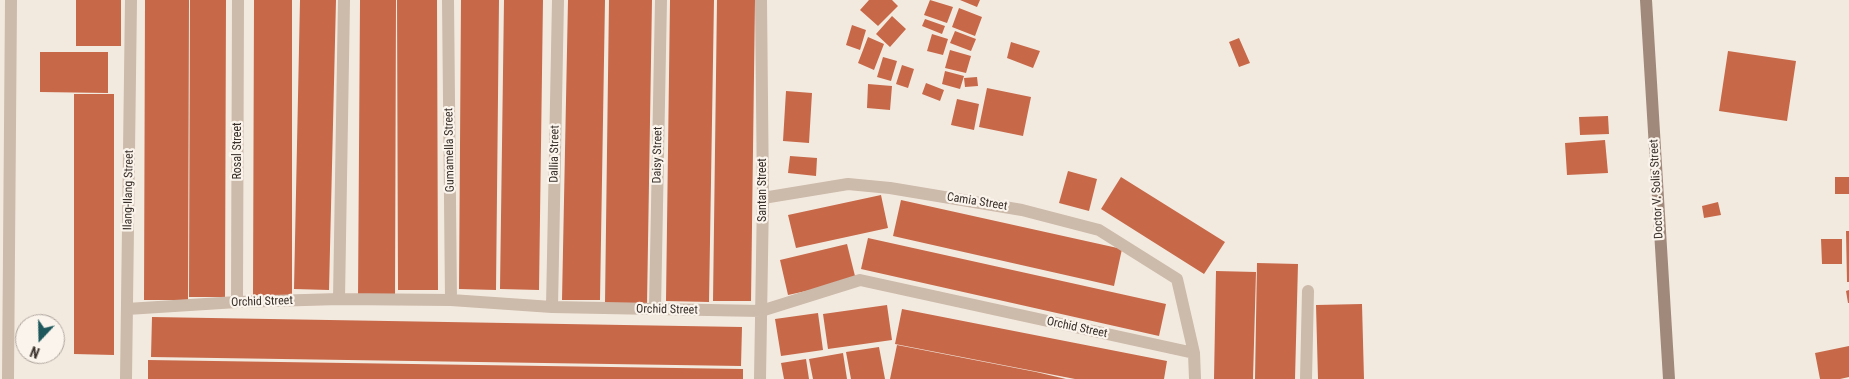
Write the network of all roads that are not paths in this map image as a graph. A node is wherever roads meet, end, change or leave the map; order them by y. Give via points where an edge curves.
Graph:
1 (11, 0) edge
2 (131, 0) edge
3 (238, 0) edge
4 (344, 0) edge
5 (448, 0) edge
6 (558, 0) edge
7 (661, 0) edge
8 (761, 0) edge
9 (1646, 0) edge
10 (763, 198) junction
11 (1308, 291) dead end
12 (340, 299) junction
13 (451, 300) junction
14 (237, 302) junction
15 (552, 307) junction
16 (127, 309) junction
17 (655, 310) junction
18 (761, 311) junction
19 (1194, 354) junction
20 (8, 379) edge
21 (126, 379) edge
22 (760, 379) edge
23 (1195, 379) edge
24 (1306, 379) edge
25 (1669, 379) edge

1 - 20 street
2 - 16 street, Ilang-Ilang Street
3 - 14 street, Rosal Street
4 - 12 street
5 - 13 street, Gumamella Street
6 - 15 street, Dallia Street
7 - 17 street, Daisy Street
8 - 10 street, Santan Street
9 - 25 street, Doctor V. Solis Street
10 - 18 street, Santan Street
10 - 19 street, Camia Street via 848,184 1022,210 1099,230 1176,279
11 - 24 street
12 - 13 street, Orchid Street
12 - 14 street, Orchid Street
13 - 15 street, Orchid Street
14 - 16 street, Orchid Street
15 - 17 street, Orchid Street
16 - 21 street, Ilang-Ilang Street
17 - 18 street, Orchid Street
18 - 19 street, Orchid Street via 860,280
18 - 22 street, Santan Street
19 - 23 street

